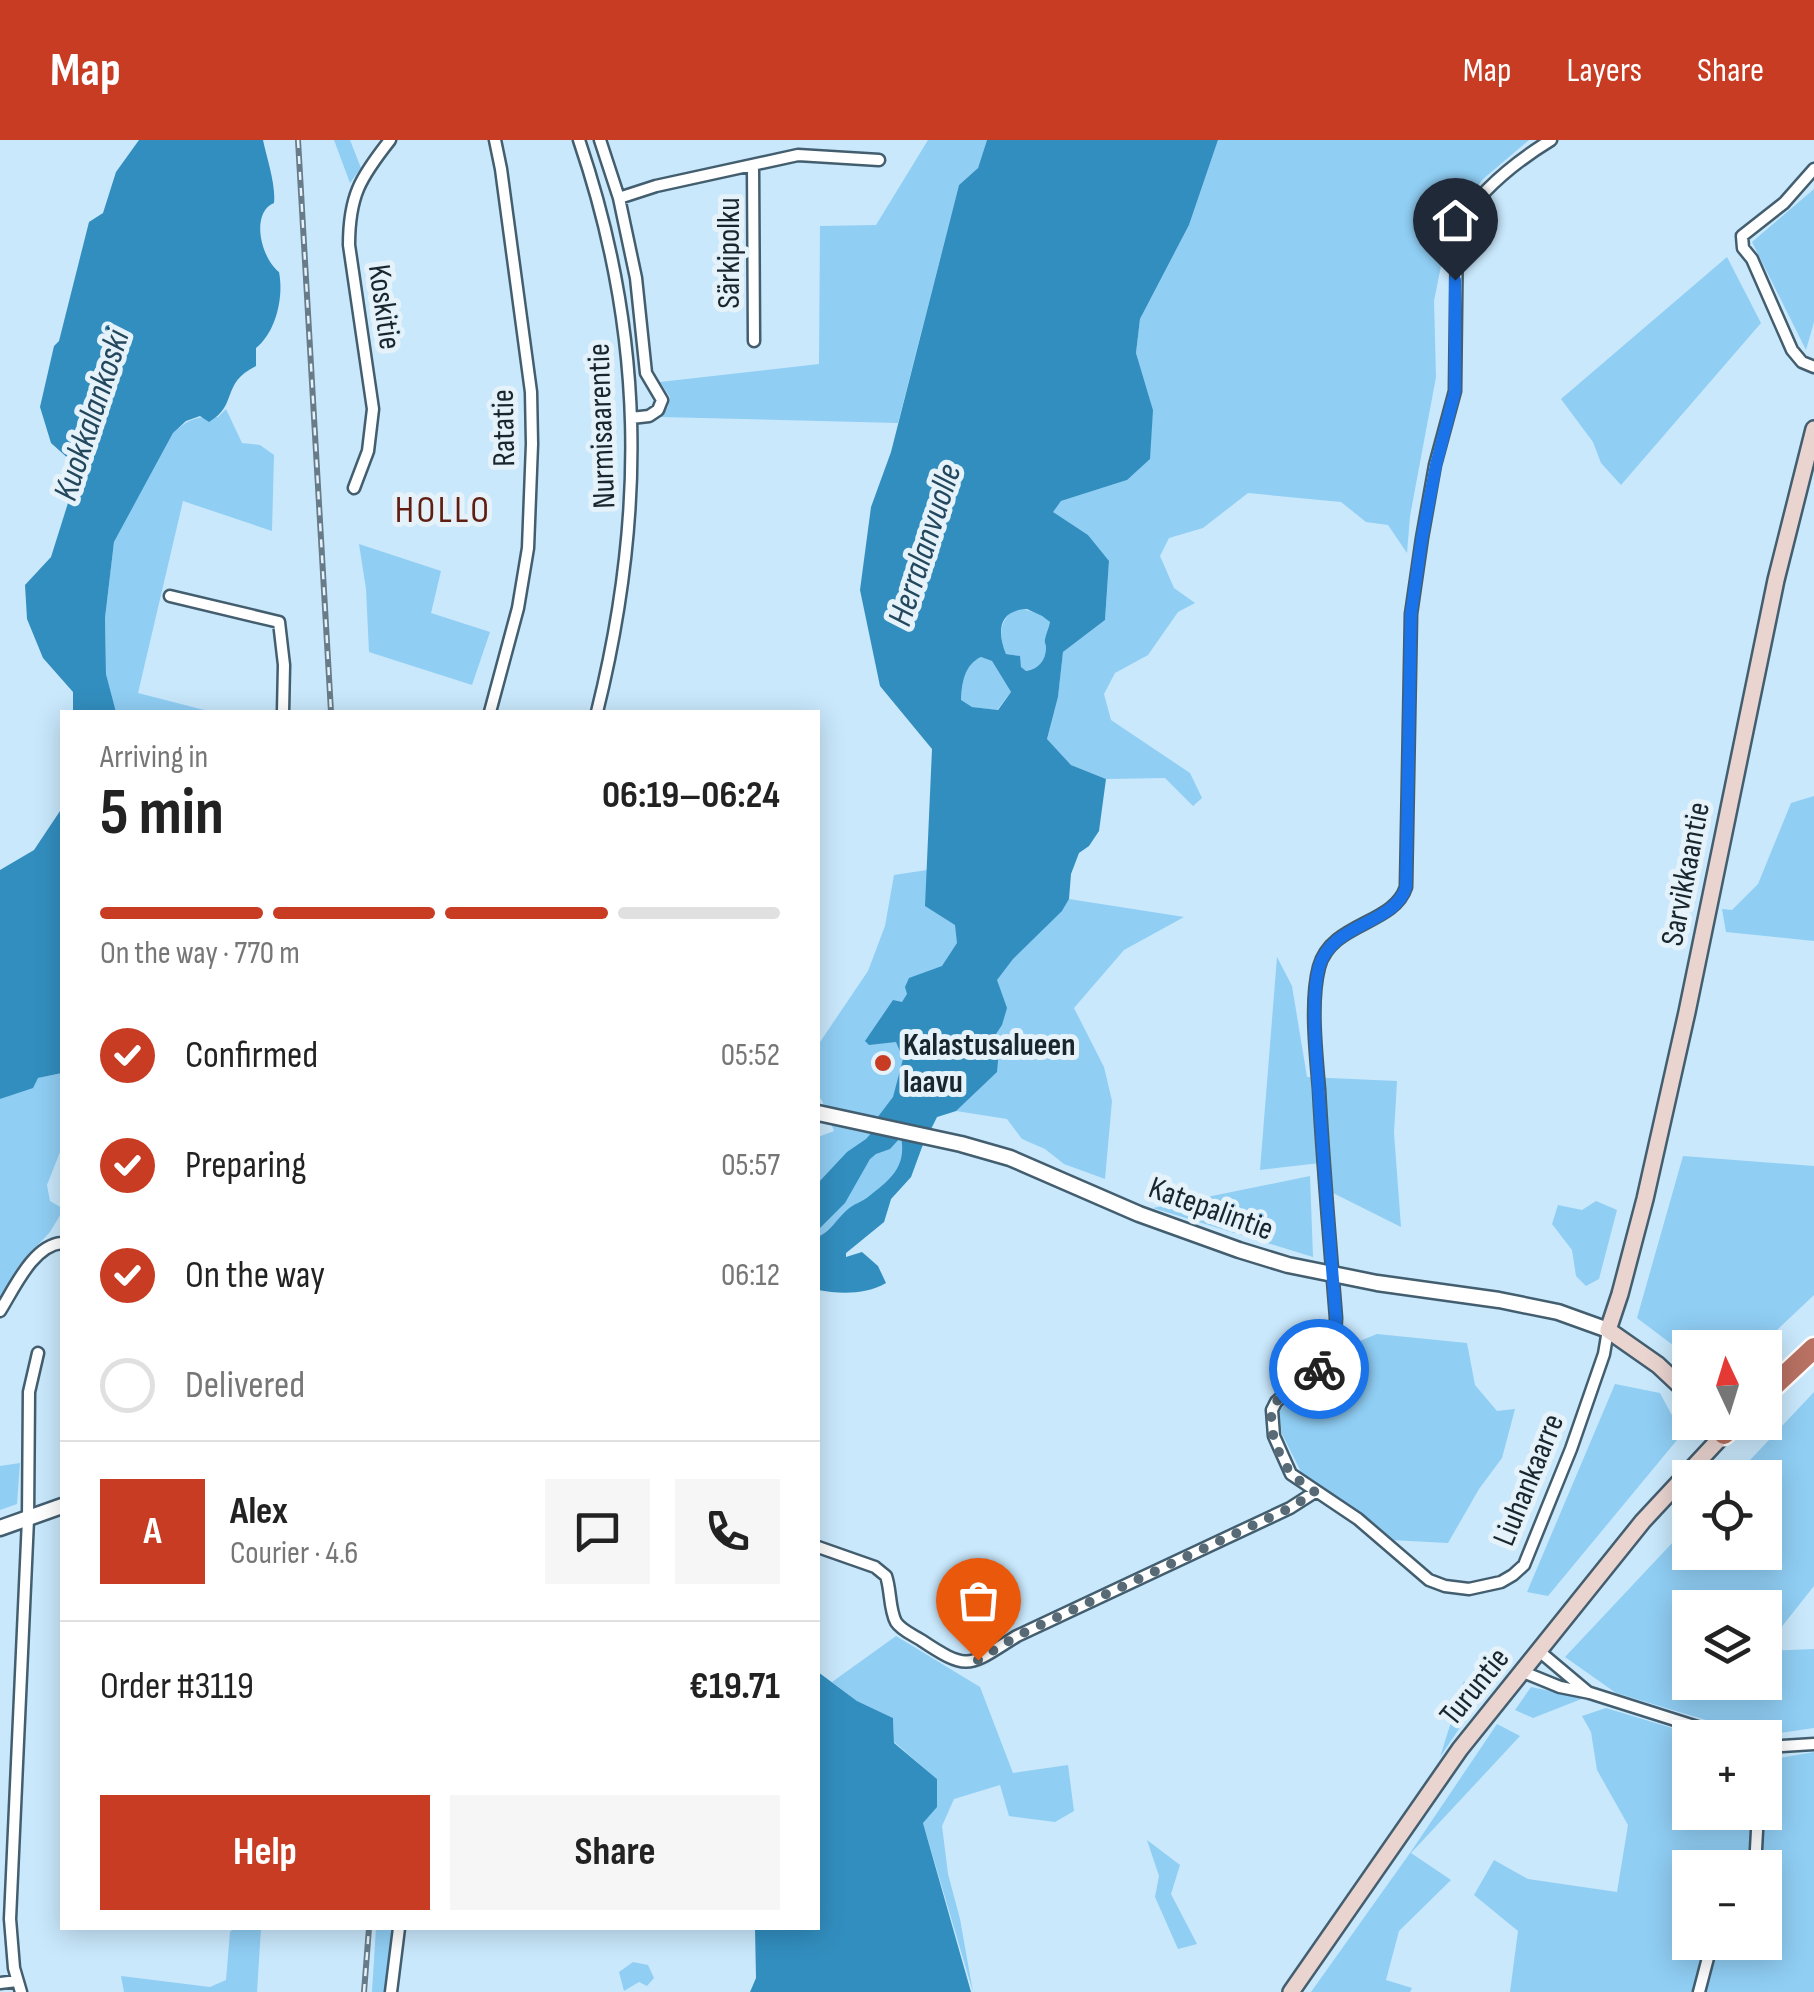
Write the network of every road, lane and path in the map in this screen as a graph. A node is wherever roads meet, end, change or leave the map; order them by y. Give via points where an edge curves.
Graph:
1 (390, 140) edge
2 (494, 140) edge
3 (579, 140) edge
4 (600, 140) edge
5 (1552, 140) edge
6 (879, 160) dead end
7 (753, 164) junction
8 (1814, 169) edge
9 (619, 198) junction
10 (754, 341) dead end
11 (1814, 367) edge
12 (631, 418) junction
13 (1814, 428) edge
14 (354, 488) dead end
15 (170, 596) dead end
16 (282, 710) edge
17 (491, 710) edge
18 (597, 710) edge
19 (820, 1113) edge
20 (60, 1243) edge
21 (1331, 1274) junction
22 (0, 1311) edge
23 (1608, 1330) junction
24 (1814, 1348) edge
25 (38, 1353) dead end
26 (1782, 1378) edge
27 (1672, 1379) edge
28 (1713, 1440) edge
29 (1315, 1492) junction
30 (60, 1507) edge
31 (28, 1519) junction
32 (0, 1528) edge
33 (820, 1548) edge
34 (1540, 1652) junction
35 (1524, 1672) junction
36 (1590, 1693) junction
37 (1675, 1720) edge
38 (1814, 1744) edge
39 (1782, 1746) edge
40 (399, 1930) edge
41 (1707, 1960) edge
42 (0, 1983) edge
43 (19, 1987) edge
44 (392, 1992) edge
45 (1291, 1992) edge
46 (1699, 1992) edge

1 - 14 street, Koskitie via 367,168 349,221 373,409
2 - 17 street, Ratatie via 533,416 528,548
3 - 12 street, Nurmisaarentie via 610,242
4 - 9 street
5 - 21 street via 1500,178 1457,226 1455,391 1411,614 1406,887 1396,905 1327,950 1316,990
6 - 7 street via 798,155
7 - 9 street
7 - 10 street, Särkipolku
8 - 11 street via 1742,236 1792,350
9 - 12 street via 646,373 662,400 649,416
12 - 18 street, Nurmisaarentie via 625,574
13 - 23 main road, Sarvikkaantie via 1649,1181
15 - 16 street via 279,622
19 - 21 street, Katepalintie via 1010,1158 1139,1214
20 - 22 street via 34,1260
21 - 23 street, Katepalintie via 1558,1312
21 - 29 street, Liuhankaarre via 1331,1356 1272,1410 1274,1436 1291,1474
23 - 27 main road, Katepalintie
23 - 29 street, Liuhankaarre via 1538,1535 1514,1575 1469,1589 1429,1580
24 - 26 highway
25 - 31 street via 29,1392
28 - 34 main road, Turuntie
29 - 33 street via 963,1663 898,1625 886,1576 875,1567
30 - 31 street
31 - 32 street
31 - 43 street via 10,1918
34 - 35 main road, Turuntie
34 - 36 street
35 - 36 street
35 - 45 main road, Turuntie via 1460,1749
36 - 37 street
38 - 39 street
40 - 44 street
41 - 46 street
42 - 43 street

